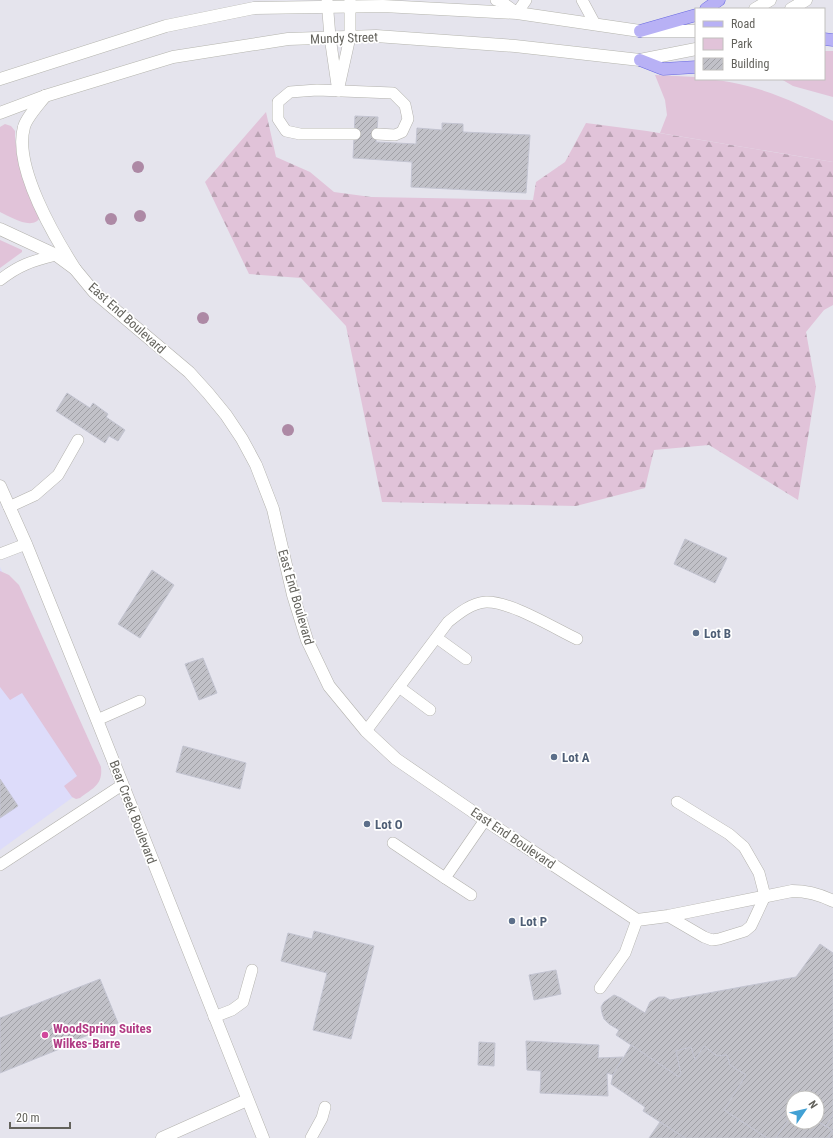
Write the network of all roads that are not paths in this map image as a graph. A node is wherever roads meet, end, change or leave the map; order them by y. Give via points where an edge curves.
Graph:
1 (268, 0) edge
2 (496, 0) edge
3 (526, 0) edge
4 (582, 0) edge
5 (719, 0) edge
6 (770, 0) edge
7 (806, 0) edge
8 (350, 3) edge
9 (327, 4) edge
10 (254, 8) junction
11 (707, 8) edge
12 (757, 8) edge
13 (794, 8) edge
14 (517, 13) junction
15 (695, 16) edge
16 (595, 24) junction
17 (640, 31) junction
18 (695, 31) edge
19 (330, 37) junction
20 (350, 37) junction
21 (695, 49) edge
22 (640, 60) junction
23 (695, 67) edge
24 (0, 79) edge
25 (338, 91) junction
26 (45, 96) junction
27 (0, 113) edge
28 (355, 134) dead end
29 (377, 134) dead end
30 (0, 229) edge
31 (56, 255) junction
32 (75, 268) junction
33 (0, 280) edge
34 (78, 440) dead end
35 (0, 486) edge
36 (9, 507) junction
37 (26, 544) junction
38 (0, 554) edge
39 (436, 638) junction
40 (577, 639) dead end
41 (466, 659) dead end
42 (399, 687) junction
43 (140, 701) dead end
44 (430, 710) dead end
45 (97, 720) junction
46 (366, 731) junction
47 (122, 785) junction
48 (677, 802) dead end
49 (485, 820) junction
50 (393, 843) dead end
51 (0, 865) edge
52 (445, 878) junction
53 (471, 896) dead end
54 (765, 896) junction
55 (833, 901) edge
56 (668, 916) junction
57 (637, 920) junction
58 (252, 970) dead end
59 (600, 988) dead end
60 (214, 1017) junction
61 (247, 1100) junction
62 (325, 1107) dead end
63 (162, 1138) edge
64 (263, 1138) edge
65 (311, 1138) edge

1 - 10 lane
2 - 14 lane
3 - 14 lane
4 - 16 lane
5 - 11 main road
6 - 12 street
7 - 13 street
8 - 9 street
8 - 14 street
8 - 20 lane
9 - 10 street
9 - 19 lane
10 - 24 street via 166,26
14 - 16 street
15 - 17 main road
16 - 17 street
17 - 18 street
19 - 20 street, Mundy Street
19 - 25 lane
19 - 26 street, Mundy Street via 288,40 173,57
20 - 22 street, Mundy Street via 376,36 515,46
20 - 25 lane
21 - 22 street, Mundy Street
22 - 23 main road via 663,69
25 - 28 lane via 290,92 278,102 278,119 286,131 300,134
25 - 29 lane via 393,93 405,105 408,119 402,132 395,135
26 - 27 street, Mundy Street
26 - 32 street via 24,124 21,139 23,158 52,231
30 - 31 street, East End Boulevard
31 - 32 street, East End Boulevard
31 - 33 lane via 29,262
32 - 46 street, East End Boulevard via 94,292 189,372 226,415 242,439 256,465 273,509 293,596 307,640 329,686
34 - 36 lane via 58,475 35,496
35 - 36 street, Bear Creek Boulevard
36 - 37 street, Bear Creek Boulevard
37 - 38 lane
37 - 45 street, Bear Creek Boulevard
39 - 40 lane via 448,622 459,613 485,602 513,607
39 - 41 lane
39 - 42 lane
42 - 44 lane
42 - 46 lane
43 - 45 lane
45 - 47 street, Bear Creek Boulevard
46 - 49 street, East End Boulevard via 396,759
47 - 51 lane
47 - 60 street, Bear Creek Boulevard
48 - 54 lane via 729,834 744,847 759,873
49 - 52 lane
49 - 57 street, East End Boulevard
50 - 52 lane
52 - 53 lane
54 - 55 street via 804,891 816,893
54 - 56 street
54 - 56 lane via 751,926 745,931 719,939 704,937
56 - 57 street
57 - 59 lane via 625,953
58 - 60 lane via 244,1002
60 - 61 street, Bear Creek Boulevard
61 - 63 street
61 - 64 street, Bear Creek Boulevard
62 - 65 lane

